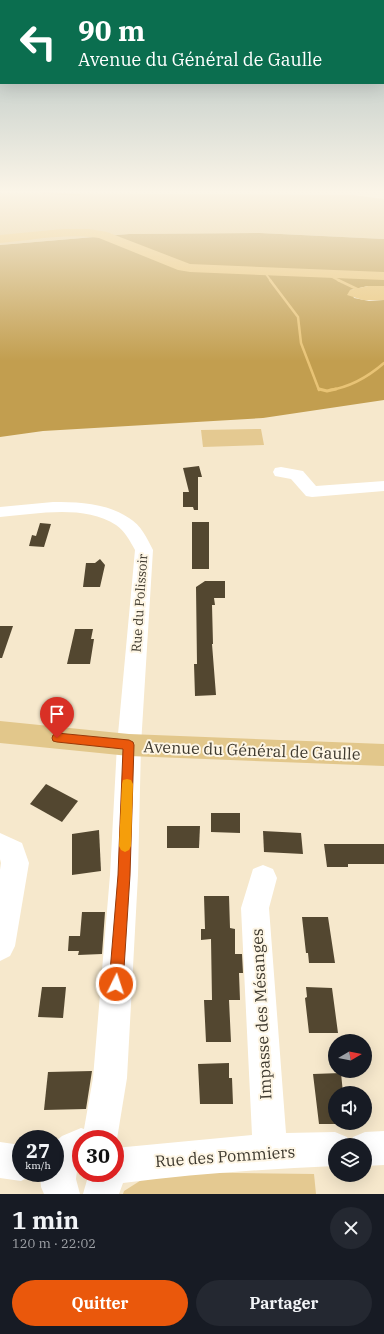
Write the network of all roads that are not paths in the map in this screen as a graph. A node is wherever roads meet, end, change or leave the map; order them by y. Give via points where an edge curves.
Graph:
1 (281, 472) dead end
2 (384, 486) edge
3 (0, 512) edge
4 (0, 732) edge
5 (129, 745) junction
6 (384, 756) edge
7 (0, 846) edge
8 (263, 878) dead end
9 (0, 946) edge
10 (101, 1130) edge
11 (384, 1148) edge
12 (328, 1149) edge
13 (372, 1149) edge
14 (270, 1151) junction
15 (0, 1160) edge
16 (12, 1161) edge
17 (124, 1165) edge
18 (106, 1182) edge
19 (100, 1194) edge

1 - 2 street via 297,475 312,492
3 - 5 street, Rue du Polissoir via 69,507 96,510 112,515 135,533 144,550
4 - 5 main road, Avenue du Général de Gaulle
5 - 6 main road, Avenue du Général de Gaulle
5 - 10 street, Rue du Polissoir via 124,875 110,1070
7 - 9 street via 12,852 15,863
8 - 14 street, Impasse des Mésanges via 255,908
11 - 13 street
12 - 14 street, Rue des Pommiers
14 - 17 street, Rue des Pommiers
15 - 16 street
18 - 19 street

